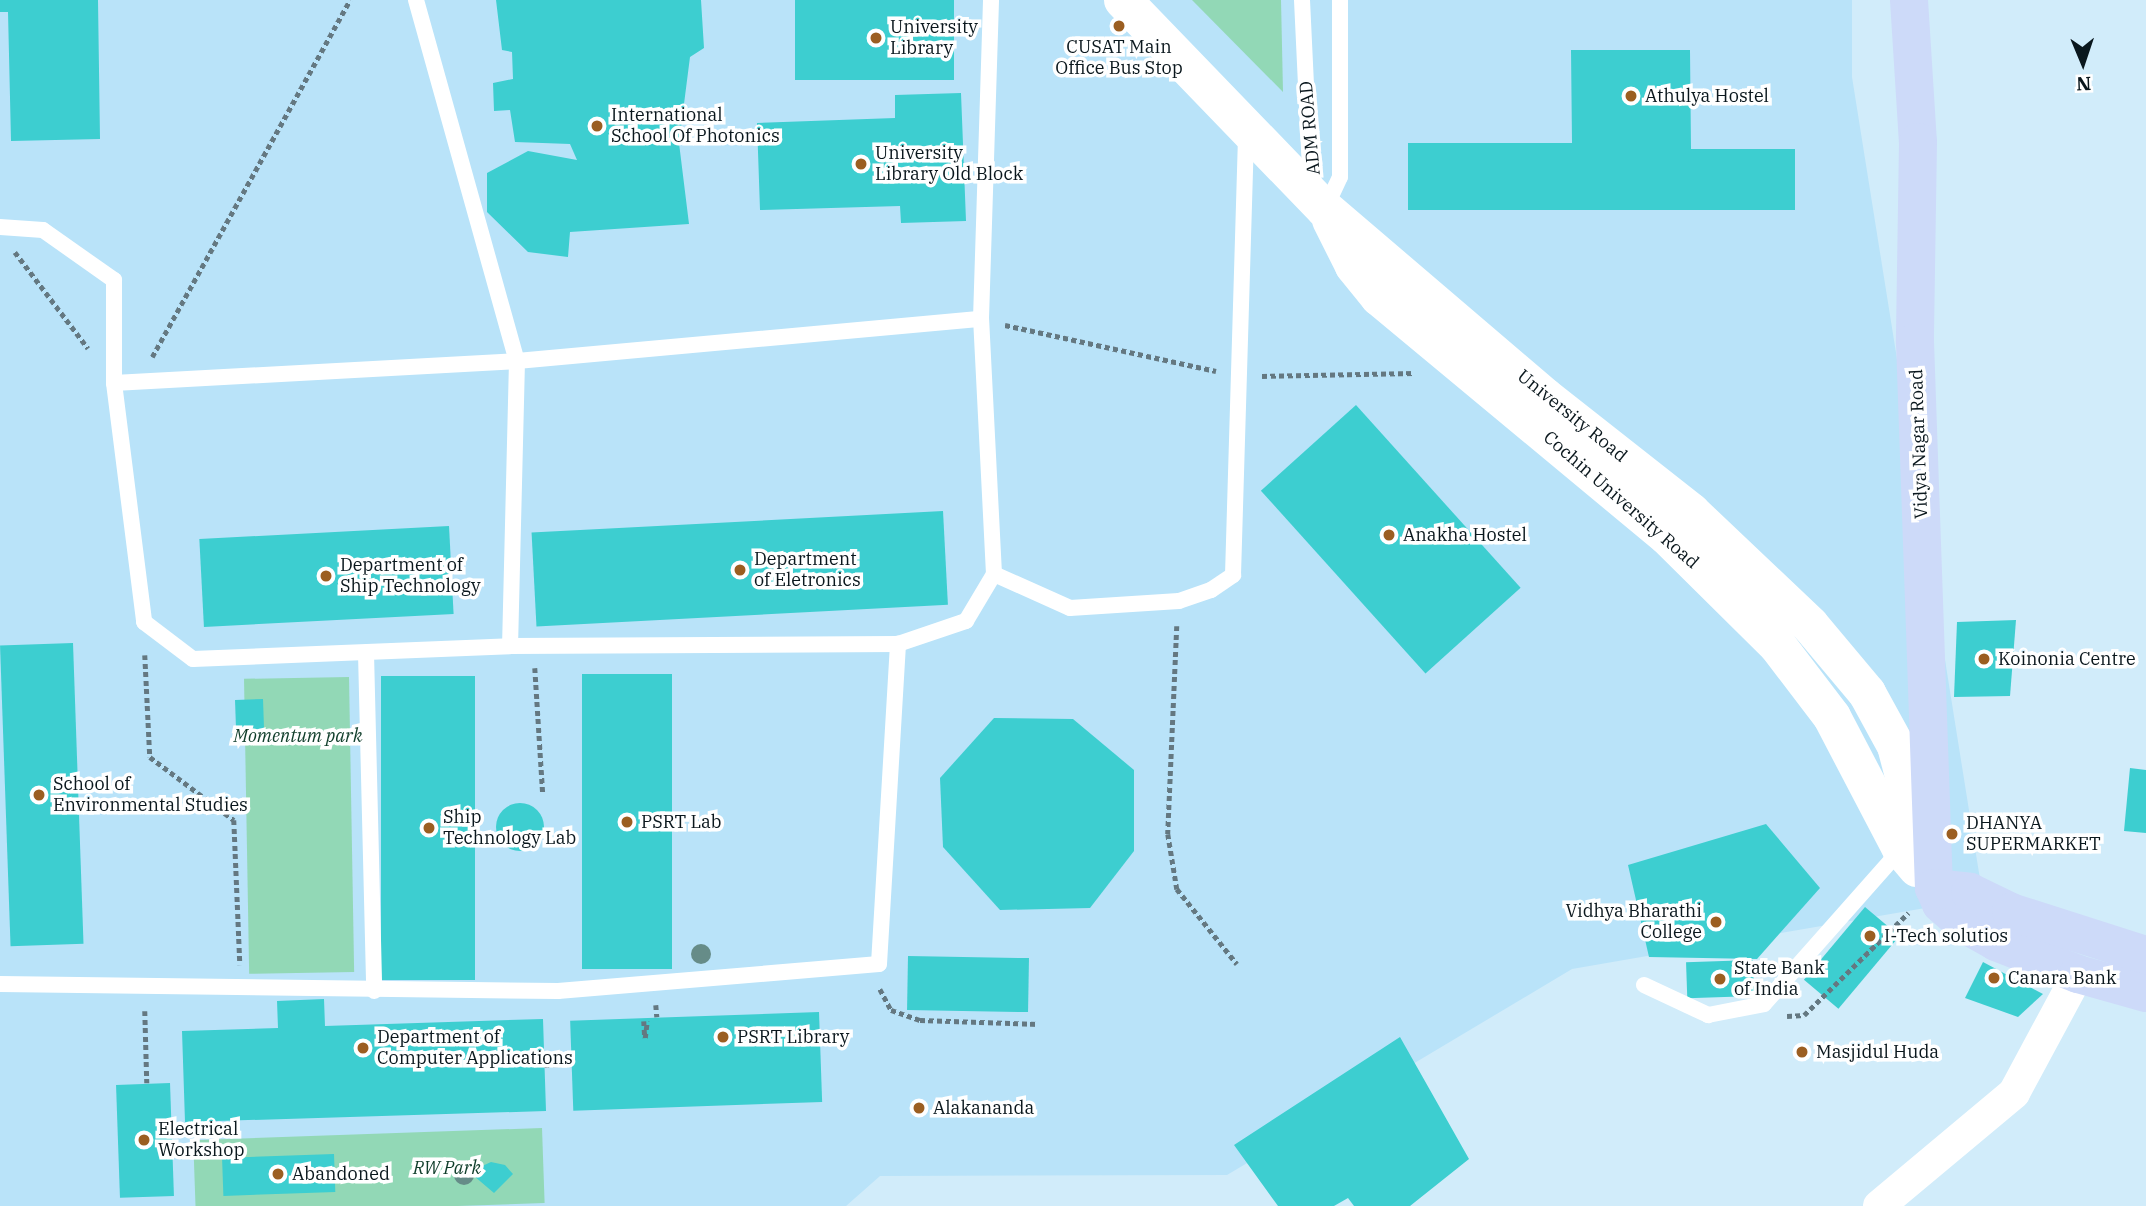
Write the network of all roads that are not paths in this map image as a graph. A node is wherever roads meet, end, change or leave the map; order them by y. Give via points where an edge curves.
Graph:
1 (416, 0) edge
2 (991, 0) edge
3 (1123, 0) edge
4 (1302, 0) edge
5 (1340, 0) edge
6 (1909, 0) edge
7 (1246, 131) junction
8 (1325, 209) junction
9 (0, 227) edge
10 (981, 320) junction
11 (517, 361) junction
12 (114, 383) junction
13 (995, 574) junction
14 (898, 644) junction
15 (510, 646) junction
16 (366, 653) junction
17 (1901, 849) junction
18 (1934, 888) junction
19 (2003, 927) junction
20 (2146, 955) edge
21 (2078, 974) junction
22 (0, 984) edge
23 (1644, 985) dead end
24 (374, 991) junction
25 (2146, 993) edge
26 (1879, 1206) edge

1 - 11 lane
2 - 10 lane
3 - 7 street, University Road
4 - 8 lane, ADM ROAD via 1310,172
5 - 8 lane, ADM ROAD via 1340,177
6 - 18 main road, Vidya Nagar Road via 1918,142 1916,342
7 - 8 street, University Road
7 - 13 lane via 1233,575 1180,601 1070,608
8 - 17 street, Cochin University Road via 1354,266 1379,297 1667,536 1778,646 1832,717
8 - 18 street, University Road via 1545,397 1691,512 1810,625 1867,693 1896,746
9 - 12 lane via 43,230 114,280
10 - 11 lane
10 - 13 lane
11 - 12 lane
11 - 15 lane
12 - 16 lane via 144,622 193,659
13 - 14 lane via 966,621
14 - 15 lane
14 - 24 lane via 878,964 569,990
15 - 16 lane
16 - 24 lane
17 - 18 street, Cochin University Road
17 - 23 lane via 1765,1004 1707,1015
18 - 19 main road via 1970,892
19 - 20 main road
19 - 21 main road
21 - 25 main road
21 - 26 street via 2014,1094
22 - 24 lane

